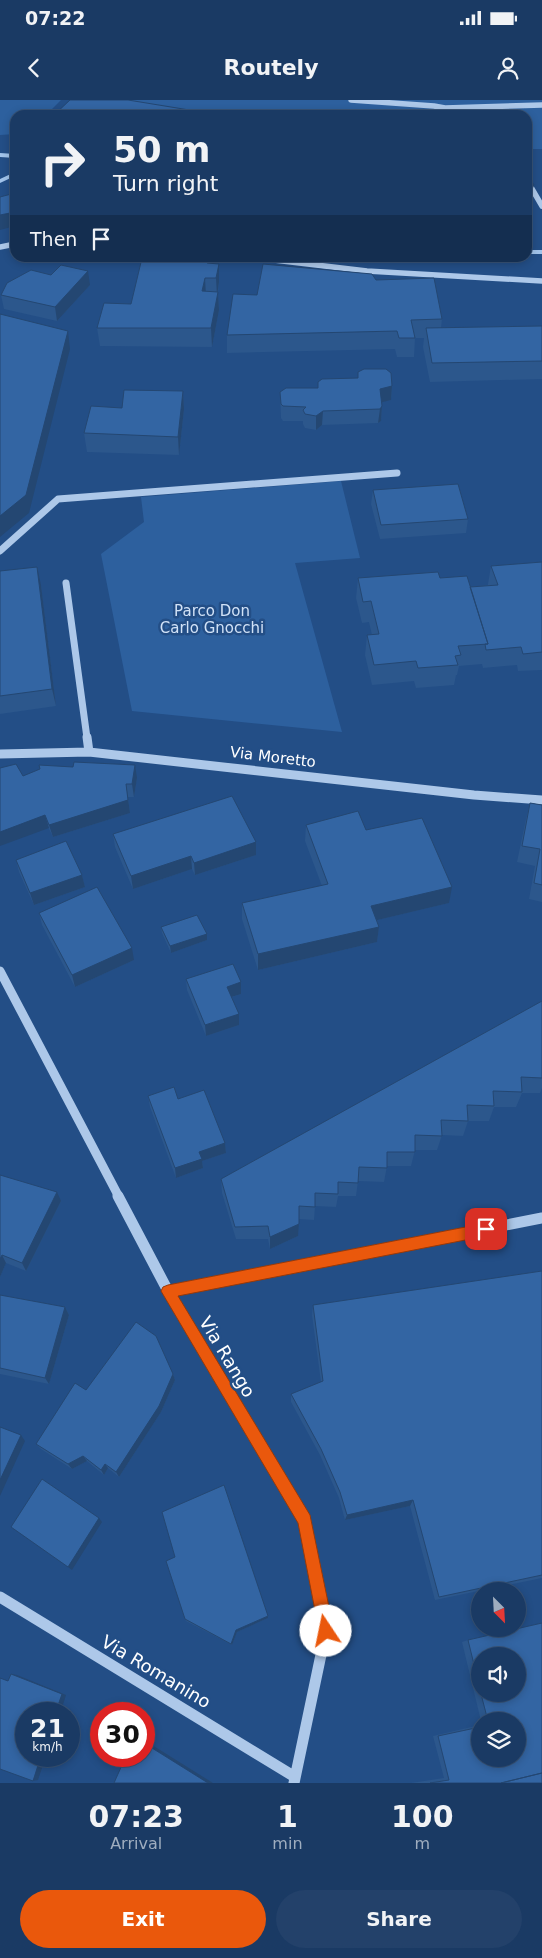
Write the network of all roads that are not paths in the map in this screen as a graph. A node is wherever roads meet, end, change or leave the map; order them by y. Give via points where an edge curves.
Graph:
1 (351, 100) edge
2 (542, 106) edge
3 (445, 108) joint
4 (532, 189) edge
5 (542, 206) edge
6 (301, 262) edge
7 (542, 281) edge
8 (397, 473) dead end
9 (0, 551) edge
10 (66, 583) dead end
11 (88, 752) junction
12 (0, 754) edge
13 (542, 800) edge
14 (0, 971) edge
15 (542, 1218) edge
16 (168, 1291) junction
17 (0, 1597) edge
18 (294, 1780) edge

1 - 3 street
2 - 3 street
4 - 5 street
6 - 7 street via 367,271
8 - 9 street via 58,499
10 - 11 street
11 - 12 street, Via Moretto
11 - 13 street, Via Moretto
14 - 16 street, Via Rango
15 - 16 street
16 - 18 street, Via Rango via 305,1521 326,1631
17 - 18 street, Via Romanino

